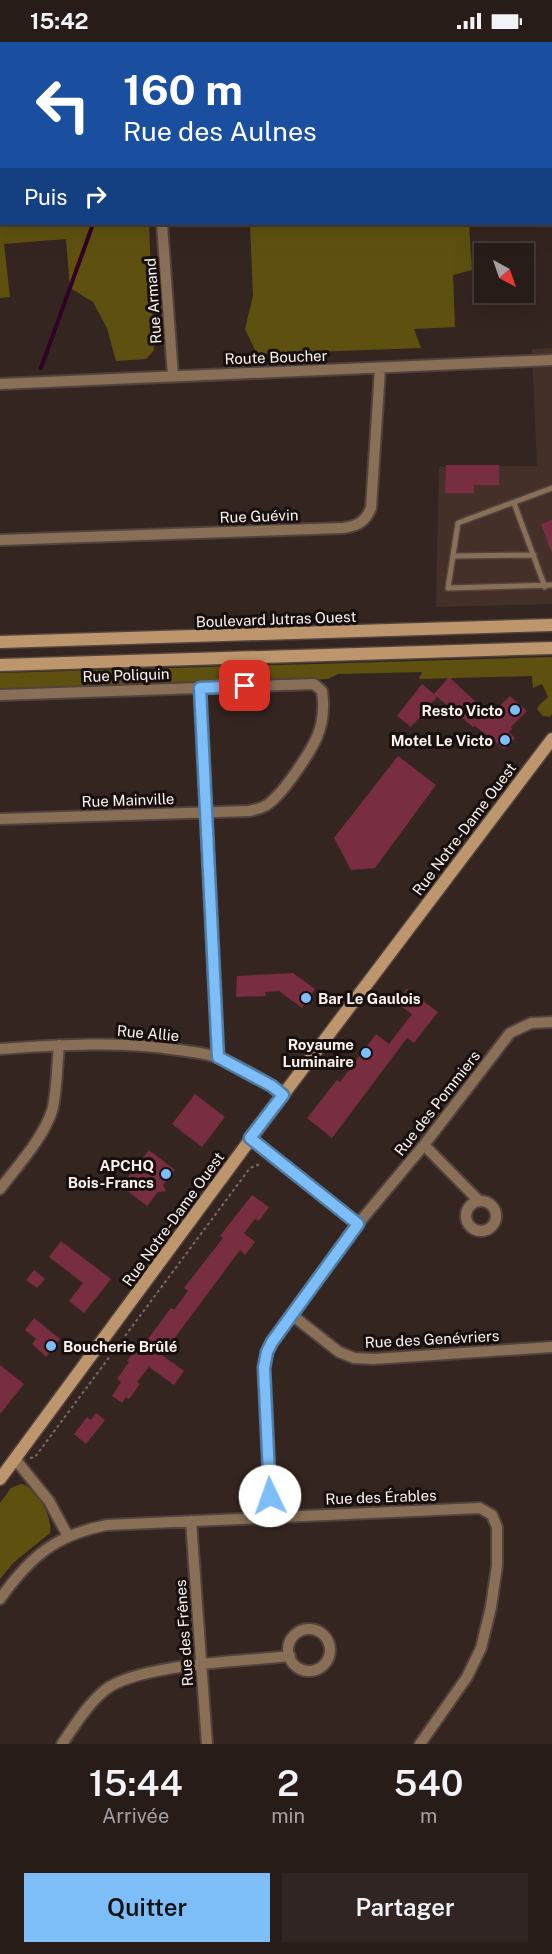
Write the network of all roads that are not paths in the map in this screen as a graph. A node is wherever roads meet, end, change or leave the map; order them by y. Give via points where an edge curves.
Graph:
1 (162, 225) edge
2 (552, 360) edge
3 (380, 369) junction
4 (173, 375) junction
5 (0, 384) edge
6 (552, 488) edge
7 (514, 503) junction
8 (0, 540) edge
9 (534, 555) junction
10 (453, 556) junction
11 (552, 585) edge
12 (545, 586) junction
13 (552, 618) edge
14 (527, 625) junction
15 (552, 625) edge
16 (0, 642) edge
17 (552, 648) edge
18 (0, 665) edge
19 (200, 688) junction
20 (322, 690) joint
21 (0, 694) edge
22 (552, 739) edge
23 (547, 755) edge
24 (206, 813) junction
25 (0, 819) edge
26 (552, 1023) edge
27 (58, 1045) junction
28 (0, 1048) edge
29 (218, 1057) junction
30 (283, 1095) junction
31 (250, 1138) junction
32 (424, 1145) junction
33 (0, 1189) edge
34 (479, 1201) dead end
35 (358, 1224) junction
36 (292, 1315) junction
37 (552, 1347) edge
38 (15, 1459) junction
39 (0, 1479) edge
40 (271, 1517) junction
41 (191, 1521) junction
42 (68, 1536) junction
43 (0, 1599) edge
44 (290, 1656) dead end
45 (201, 1665) junction
46 (62, 1744) edge
47 (207, 1744) edge
48 (420, 1744) edge

1 - 4 street, Rue Armand
2 - 3 street, Route Boucher
3 - 4 street, Route Boucher
3 - 8 street, Rue Guévin via 371,508 358,526
4 - 5 street, Route Boucher
6 - 7 lane
7 - 9 lane
7 - 10 lane via 459,523
9 - 10 lane
9 - 12 lane
10 - 12 lane via 448,588
11 - 12 lane
13 - 14 main road
14 - 15 main road, Boulevard Jutras Ouest
14 - 16 main road, Boulevard Jutras Ouest
17 - 18 main road
19 - 20 street, Rue Poliquin via 314,684
19 - 21 street, Rue Poliquin
19 - 24 street
20 - 24 street, Rue Mainville via 324,705 318,736 274,800 249,811
22 - 23 main road, Rue Notre-Dame Ouest
23 - 30 main road, Rue Notre-Dame Ouest
24 - 25 street, Rue Mainville
24 - 29 street
26 - 32 street, Rue des Pommiers via 531,1023 510,1033
27 - 28 street, Rue Allie
27 - 29 street, Rue Allie via 147,1045
27 - 33 street via 54,1100 46,1124
29 - 30 street, Rue Allie
30 - 31 main road, Rue Notre-Dame Ouest
31 - 35 street
31 - 38 main road, Rue Notre-Dame Ouest
32 - 34 street
32 - 35 street, Rue des Pommiers
35 - 36 street, Rue des Pommiers
36 - 37 street, Rue des Genévriers via 339,1352 354,1358
36 - 40 street, Rue des Pommiers via 272,1342 264,1368
38 - 39 main road, Rue Notre-Dame Ouest
38 - 42 street via 49,1501
40 - 41 street, Rue des Érables
40 - 48 street, Rue des Érables via 480,1508 492,1515 497,1527 497,1566 481,1648 467,1677
41 - 42 street, Rue des Érables via 107,1525
41 - 45 street, Rue des Frênes
42 - 43 street, Rue des Érables via 35,1556
44 - 45 street
45 - 46 street via 126,1678 91,1704
45 - 47 street, Rue des Frênes

